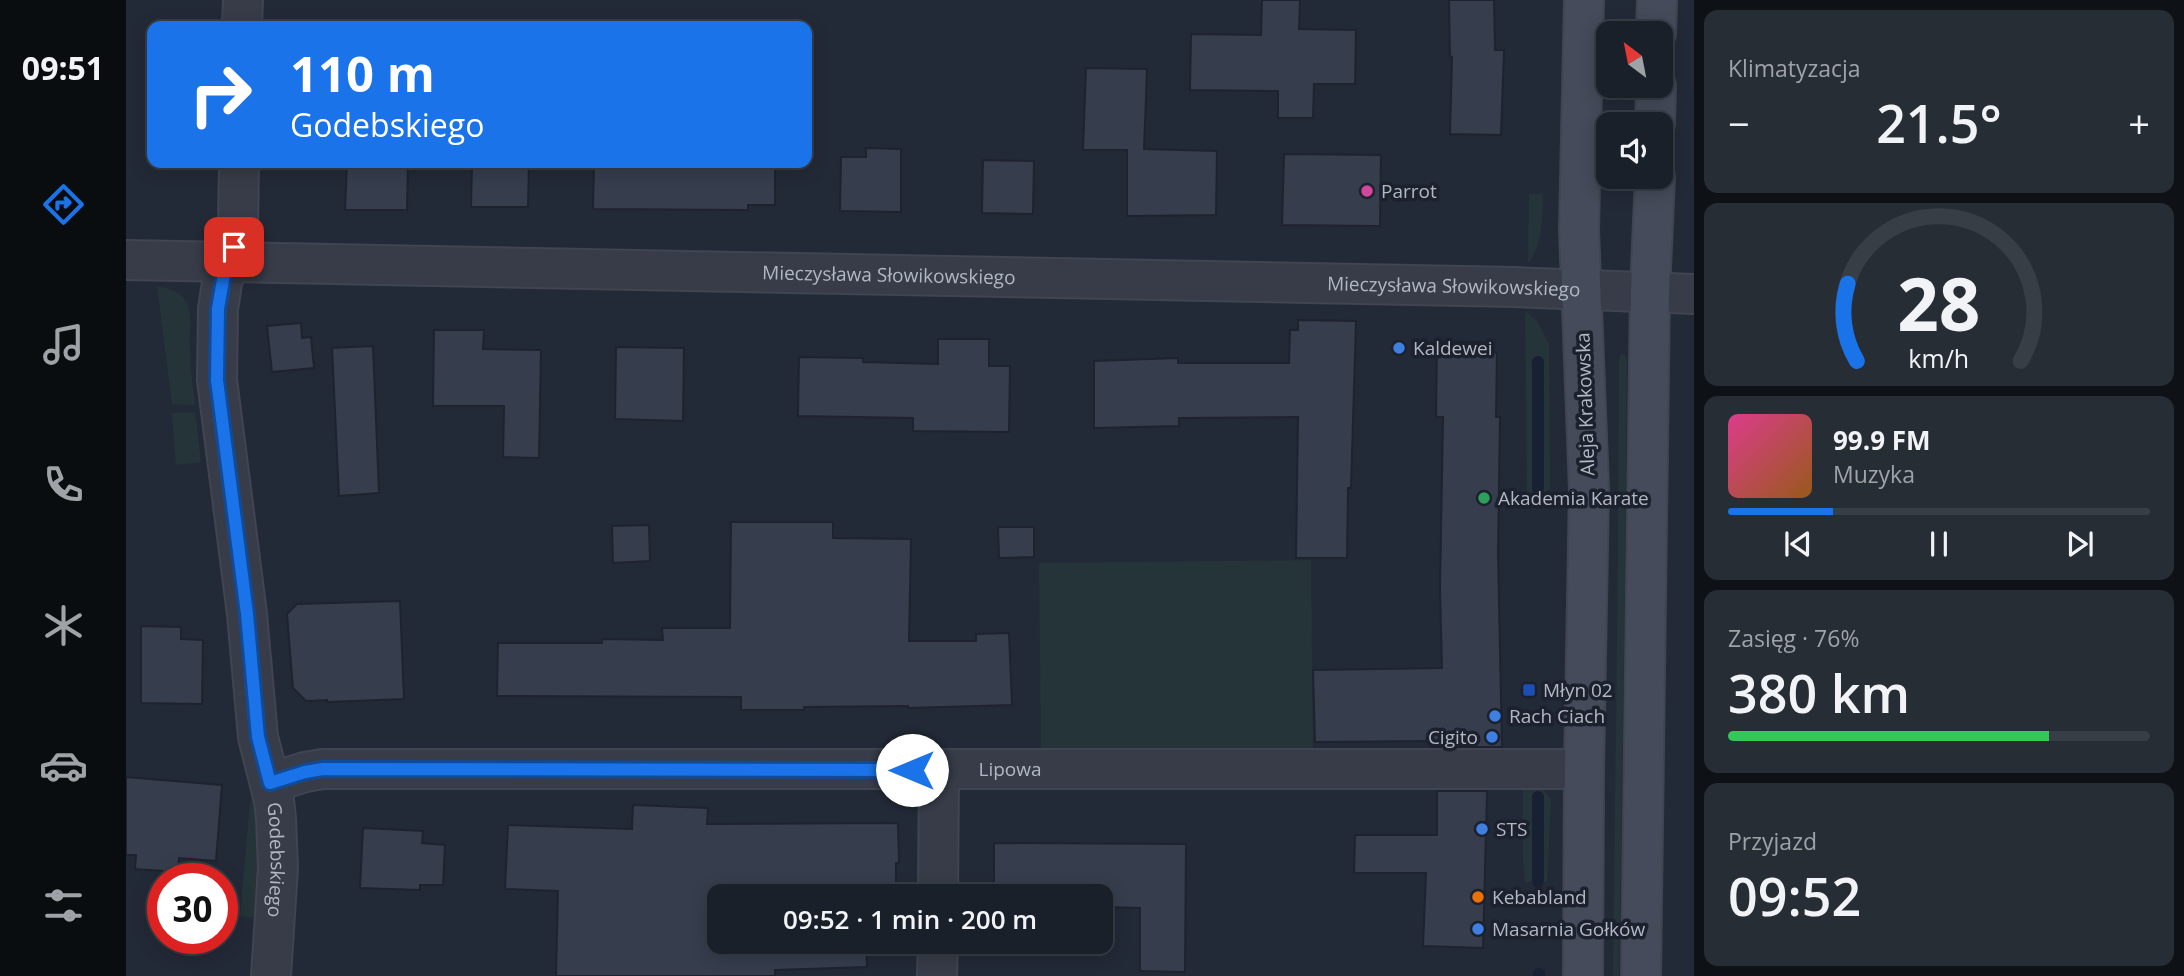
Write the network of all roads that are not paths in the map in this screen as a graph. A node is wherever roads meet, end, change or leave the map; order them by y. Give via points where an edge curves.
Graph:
1 (243, 0) edge
2 (1584, 0) edge
3 (1657, 0) edge
4 (243, 21) edge
5 (1656, 21) edge
6 (239, 168) edge
7 (1654, 189) edge
8 (126, 260) edge
9 (229, 262) junction
10 (1581, 289) junction
11 (1650, 291) junction
12 (1694, 294) edge
13 (1584, 769) junction
14 (939, 770) junction
15 (270, 783) junction
16 (938, 884) edge
17 (938, 954) edge
18 (271, 976) edge
19 (937, 976) edge
20 (1583, 976) edge
21 (1641, 976) edge

1 - 4 street
2 - 10 main road, Aleja Krakowska
3 - 5 main road
6 - 9 street, Godebskiego via 238,228
7 - 11 main road
8 - 9 street, Mieczysława Słowikowskiego
9 - 10 street, Mieczysława Słowikowskiego
9 - 15 street, Godebskiego via 218,309 217,380 258,737
10 - 11 street, Mieczysława Słowikowskiego
10 - 13 main road, Aleja Krakowska via 1589,489
11 - 12 street, Mieczysława Słowikowskiego
11 - 21 main road
13 - 14 street, Lipowa
13 - 20 main road, Aleja Krakowska
14 - 15 street, Lipowa via 323,769
14 - 16 street
15 - 18 street, Godebskiego via 278,868
17 - 19 street

